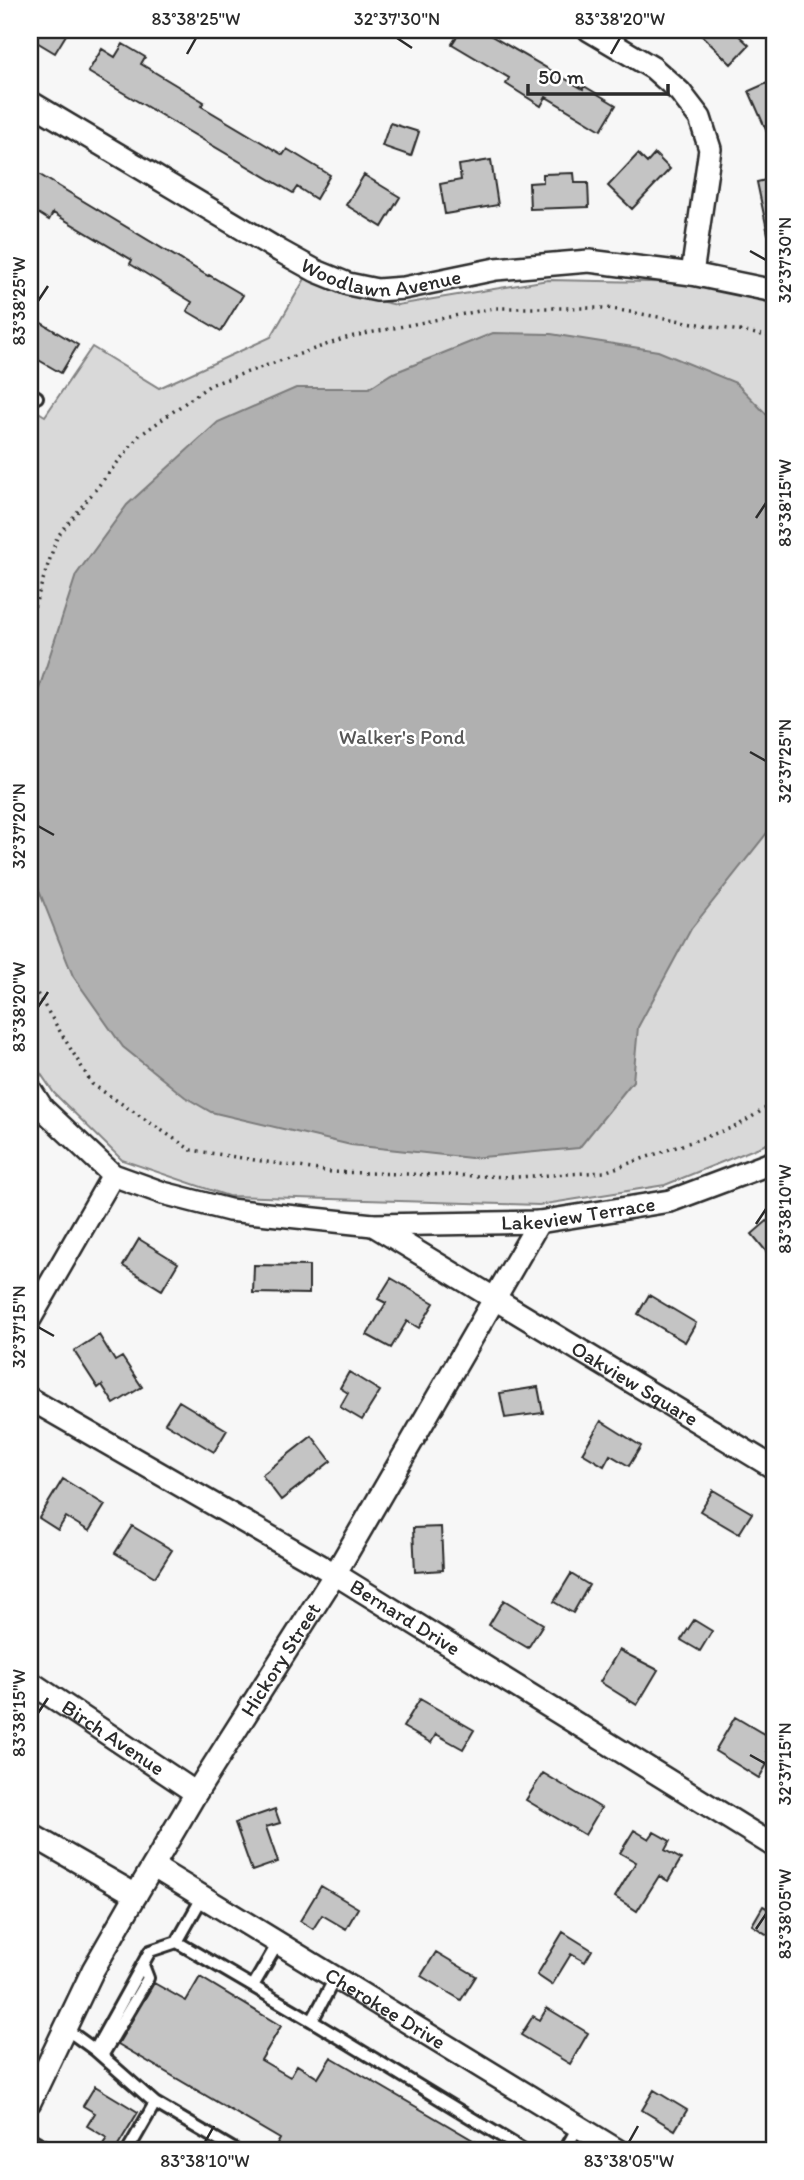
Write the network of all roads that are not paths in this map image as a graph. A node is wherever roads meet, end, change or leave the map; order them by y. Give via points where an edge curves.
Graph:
1 (589, 30) edge
2 (30, 102) edge
3 (691, 274) junction
4 (774, 291) edge
5 (30, 1089) edge
6 (774, 1162) edge
7 (113, 1175) junction
8 (539, 1222) junction
9 (373, 1225) junction
10 (494, 1299) junction
11 (30, 1319) edge
12 (30, 1399) edge
13 (774, 1468) edge
14 (335, 1574) junction
15 (30, 1682) edge
16 (196, 1793) junction
17 (30, 1834) edge
18 (774, 1846) edge
19 (154, 1867) junction
20 (136, 1895) junction
21 (203, 1896) junction
22 (177, 1942) junction
23 (278, 1943) junction
24 (335, 1978) junction
25 (253, 1986) junction
26 (312, 2021) junction
27 (66, 2029) junction
28 (99, 2053) junction
29 (30, 2102) edge
30 (155, 2103) junction
31 (578, 2127) junction
32 (30, 2138) edge
33 (51, 2150) edge
34 (128, 2150) edge
35 (234, 2150) edge
36 (524, 2150) edge
37 (565, 2150) edge
38 (617, 2150) edge

1 - 3 street via 653,68 700,118 710,149
2 - 3 street, Woodlawn Avenue via 280,251 348,284 377,290 404,288 496,269 589,261
3 - 4 street, Woodlawn Avenue
5 - 7 street, Lakeview Terrace via 43,1110
6 - 8 street, Lakeview Terrace via 670,1201
7 - 9 street, Lakeview Terrace via 229,1210
7 - 11 street
8 - 9 street, Lakeview Terrace
8 - 10 street, Hickory Street
9 - 10 street, Lakeview Terrace
10 - 13 street, Oakview Square
10 - 14 street, Hickory Street
12 - 14 street, Bernard Drive
14 - 16 street, Hickory Street
14 - 18 street, Bernard Drive
15 - 16 street, Birch Avenue
16 - 19 street, Hickory Street
17 - 20 street
19 - 20 street, Hickory Street
19 - 21 street, Cherokee Drive
20 - 27 street, Hickory Street
21 - 22 lane
21 - 23 street, Cherokee Drive
22 - 25 lane
22 - 28 lane via 150,1951 143,1965 148,1978
23 - 24 street, Cherokee Drive
23 - 25 lane
24 - 26 lane
24 - 31 street, Cherokee Drive
25 - 26 lane
26 - 36 lane
27 - 28 lane
27 - 29 street, Hickory Street
28 - 30 lane
30 - 34 lane
30 - 35 lane
31 - 37 lane
31 - 38 street, Cherokee Drive
32 - 33 lane

